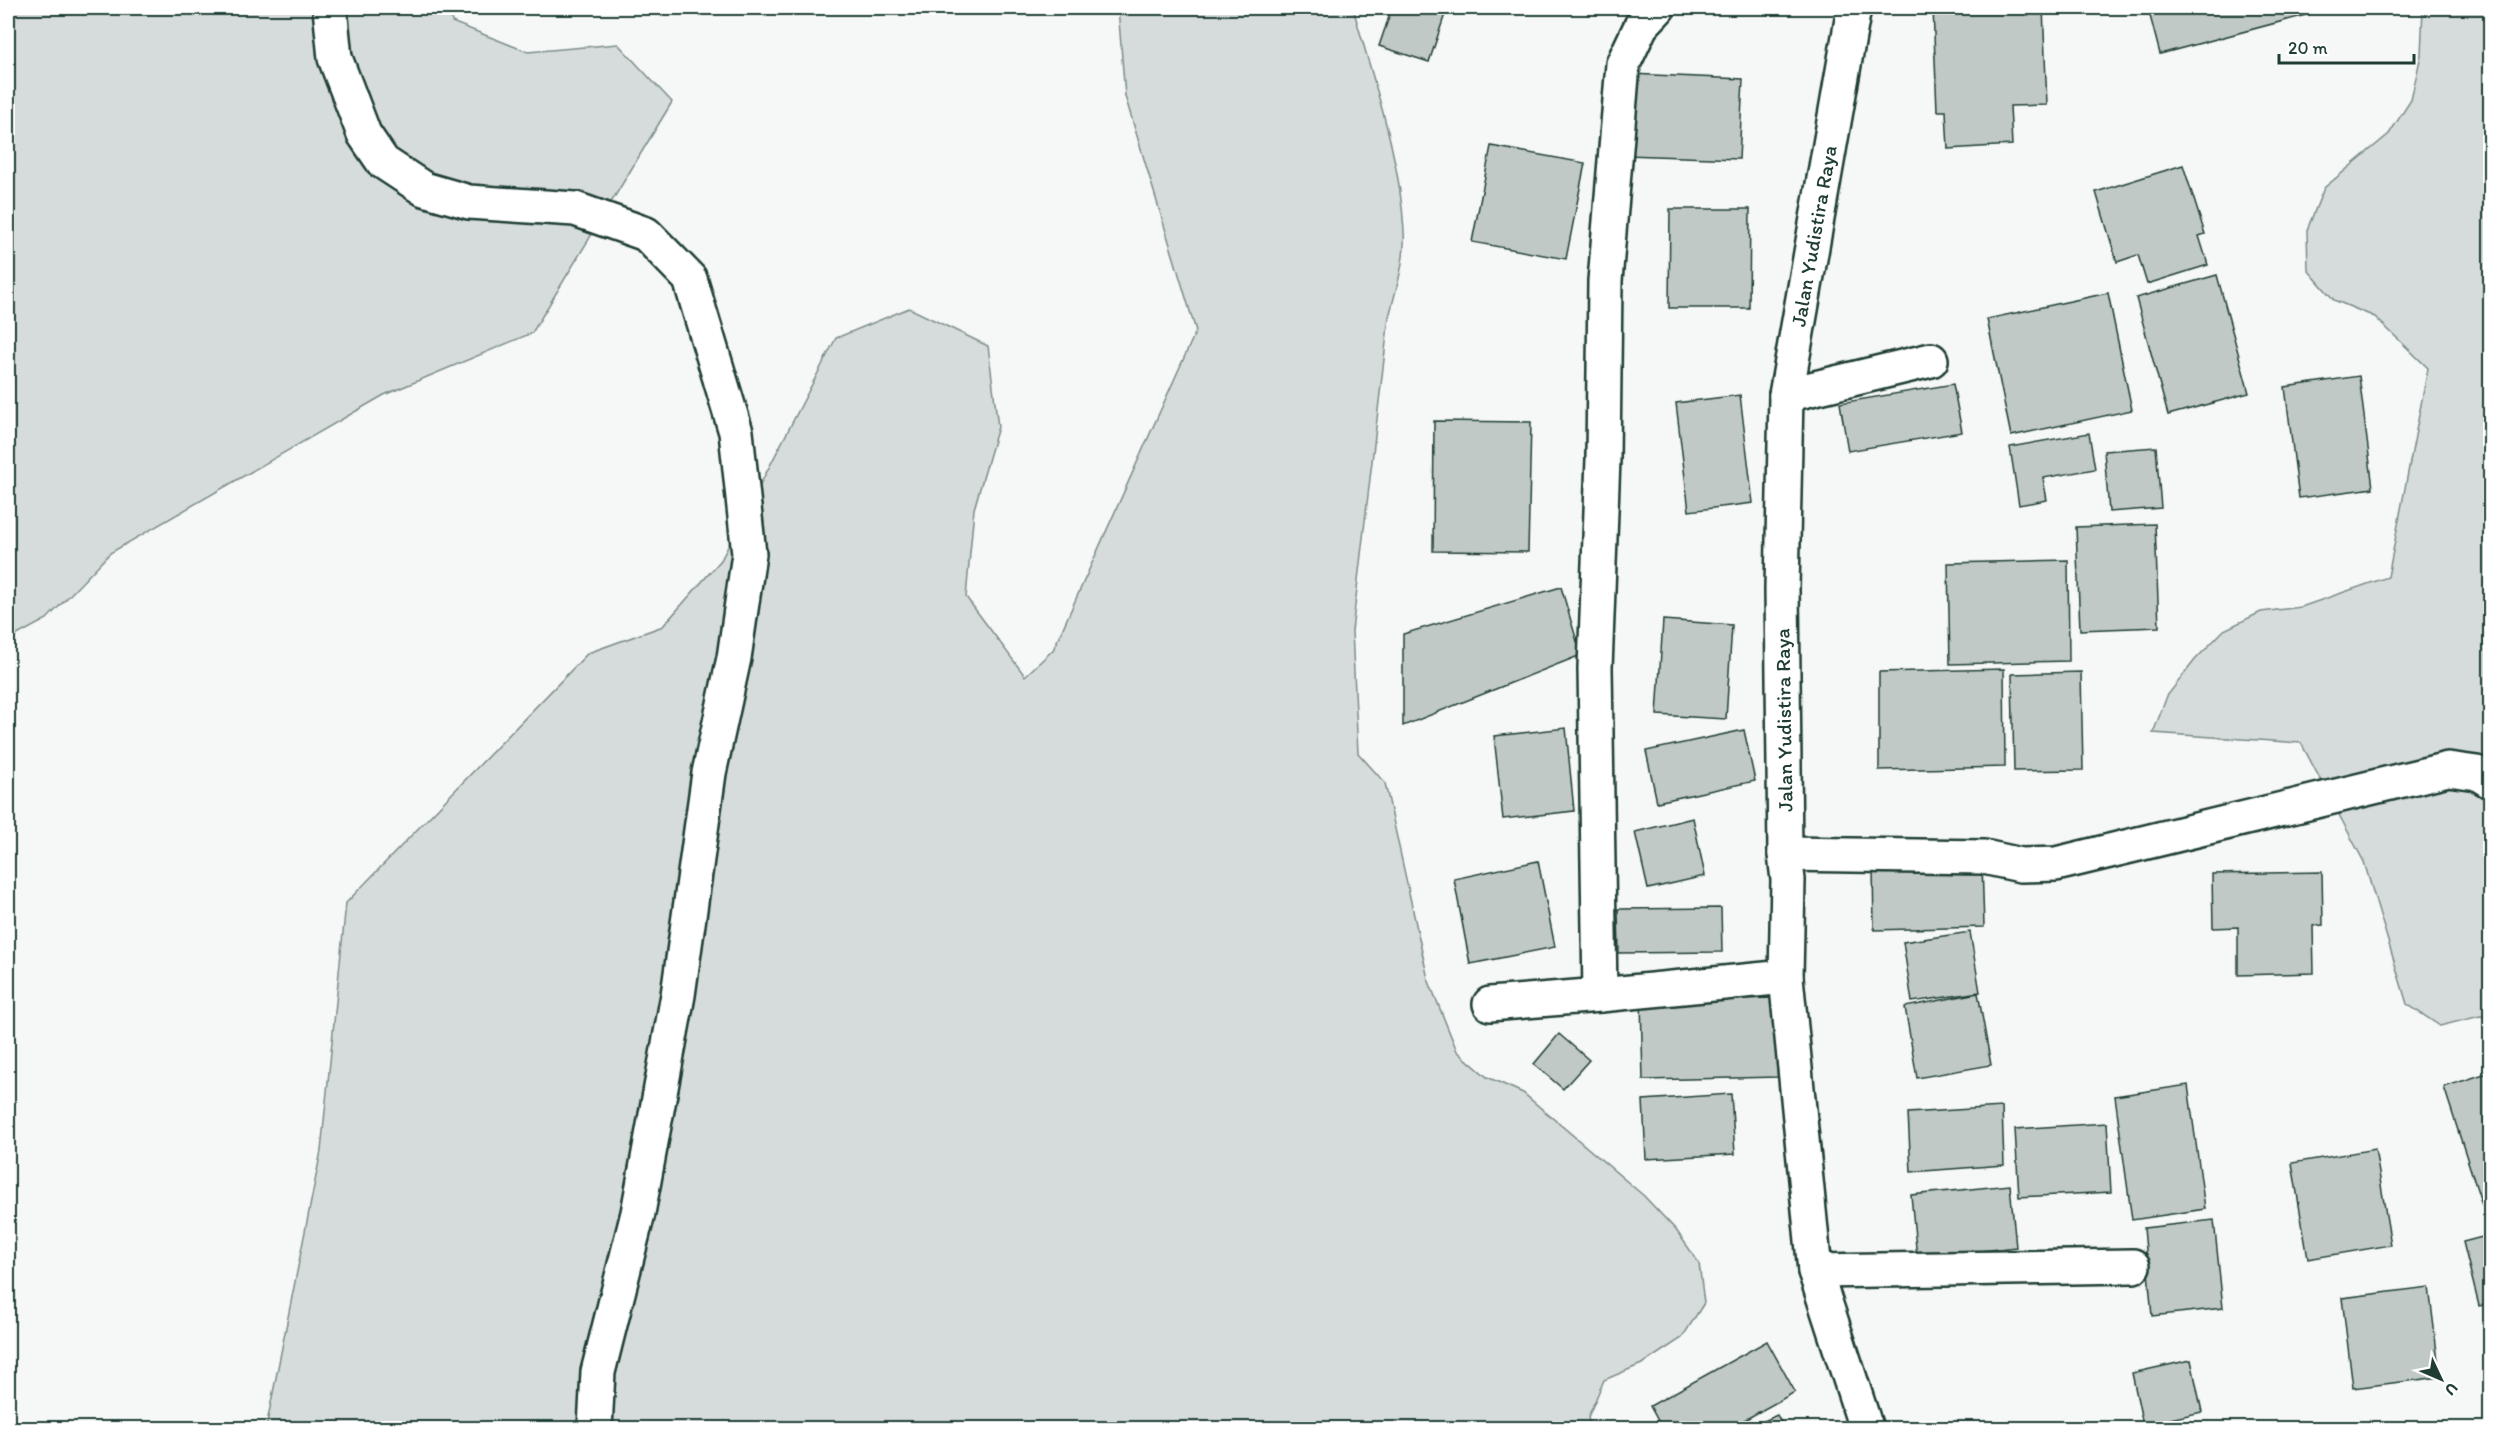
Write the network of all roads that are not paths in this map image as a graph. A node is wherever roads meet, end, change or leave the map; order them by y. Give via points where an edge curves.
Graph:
1 (330, 8) edge
2 (1658, 8) edge
3 (1854, 8) edge
4 (1931, 360) dead end
5 (1786, 395) junction
6 (2490, 781) edge
7 (1785, 854) junction
8 (1786, 978) junction
9 (1600, 995) junction
10 (1490, 1004) dead end
11 (2133, 1266) dead end
12 (1815, 1271) junction
13 (595, 1428) edge
14 (1866, 1428) edge

1 - 13 street via 335,58 364,134 383,162 424,189 469,202 575,209 646,234 690,279 736,432 749,554 734,658 709,773 678,995 638,1213 598,1372
2 - 9 street via 1641,26 1623,63 1605,281 1595,669
3 - 5 street, Jalan Yudistira Raya
4 - 5 street
5 - 7 street, Jalan Yudistira Raya via 1782,589
6 - 7 street via 2476,773 2448,769 2056,864 2021,865 1984,857
7 - 8 street, Jalan Yudistira Raya
8 - 9 street
8 - 12 street, Jalan Yudistira Raya
9 - 10 street
11 - 12 street
12 - 14 street, Jalan Yudistira Raya

